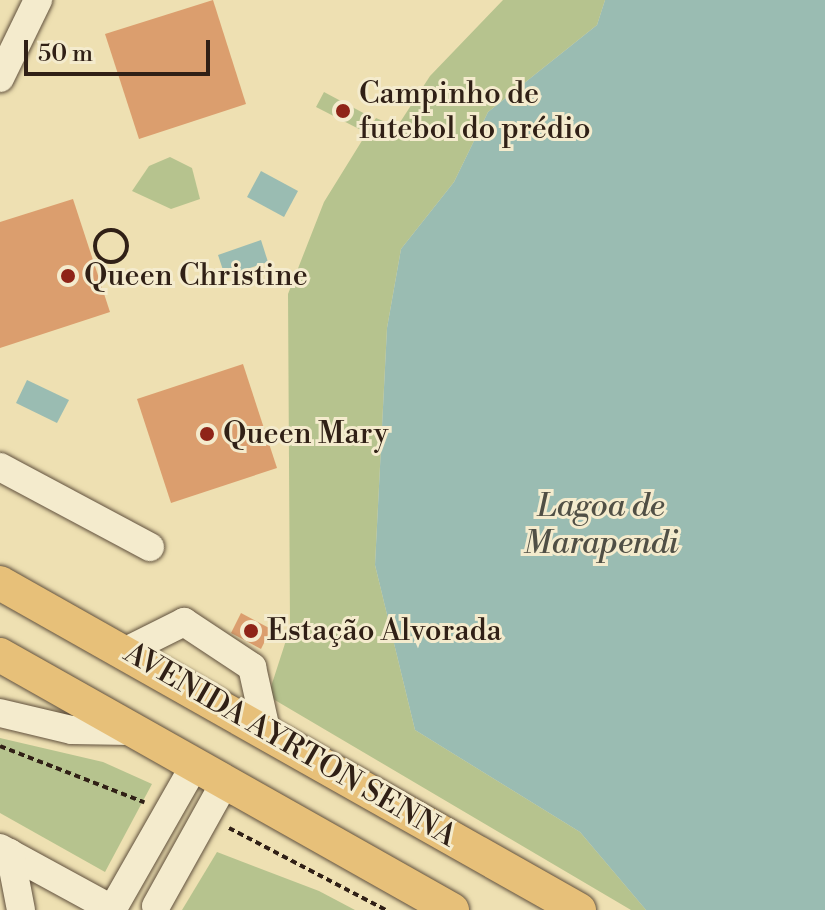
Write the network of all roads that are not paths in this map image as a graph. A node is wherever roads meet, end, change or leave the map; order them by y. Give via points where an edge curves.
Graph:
1 (38, 0) edge
2 (0, 78) edge
3 (0, 467) edge
4 (150, 547) dead end
5 (0, 583) edge
6 (126, 651) junction
7 (0, 655) edge
8 (0, 713) edge
9 (131, 731) junction
10 (267, 734) junction
11 (194, 766) junction
12 (225, 782) junction
13 (5, 851) edge
14 (156, 906) dead end
15 (21, 910) edge
16 (112, 910) edge
17 (452, 910) edge
18 (579, 910) edge

1 - 2 street
3 - 4 street
5 - 6 main road, AVENIDA AYRTON SENNA
6 - 10 main road, AVENIDA AYRTON SENNA
6 - 10 street via 184,622 252,667
7 - 9 main road, AVENIDA AYRTON SENNA
8 - 9 street via 72,730
9 - 11 main road, AVENIDA AYRTON SENNA
10 - 18 main road, AVENIDA AYRTON SENNA
11 - 12 main road, AVENIDA AYRTON SENNA
11 - 16 street
12 - 14 street
12 - 17 main road, AVENIDA AYRTON SENNA
13 - 15 street
13 - 16 street

